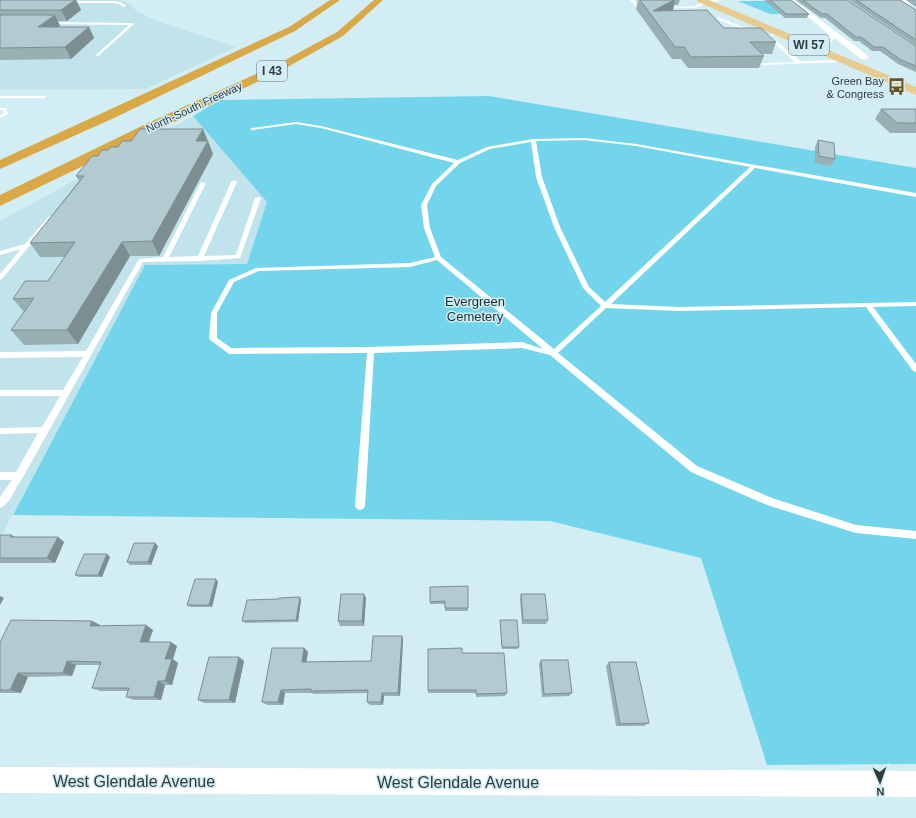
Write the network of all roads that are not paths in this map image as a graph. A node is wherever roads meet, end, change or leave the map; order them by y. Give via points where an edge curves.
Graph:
1 (336, 0) edge
2 (379, 0) edge
3 (632, 0) edge
4 (717, 0) edge
5 (725, 0) edge
6 (790, 0) edge
7 (703, 1) edge
8 (900, 1) edge
9 (63, 2) edge
10 (916, 2) edge
11 (124, 6) dead end
12 (652, 8) edge
13 (659, 8) edge
14 (916, 11) edge
15 (718, 18) dead end
16 (47, 23) edge
17 (775, 31) junction
18 (829, 31) junction
19 (824, 46) junction
20 (97, 56) dead end
21 (867, 58) joint
22 (847, 62) junction
23 (799, 63) junction
24 (760, 64) edge
25 (916, 91) edge
26 (0, 97) edge
27 (44, 97) dead end
28 (0, 109) edge
29 (0, 117) edge
30 (252, 128) dead end
31 (533, 140) junction
32 (458, 162) junction
33 (0, 165) edge
34 (754, 166) junction
35 (234, 182) dead end
36 (203, 183) dead end
37 (916, 196) edge
38 (258, 198) dead end
39 (0, 201) edge
40 (53, 215) edge
41 (27, 245) junction
42 (0, 253) edge
43 (438, 258) junction
44 (200, 259) junction
45 (164, 260) junction
46 (0, 278) edge
47 (916, 304) edge
48 (868, 305) junction
49 (605, 306) junction
50 (371, 350) junction
51 (88, 354) junction
52 (553, 354) junction
53 (0, 355) edge
54 (916, 369) edge
55 (0, 393) edge
56 (66, 393) junction
57 (44, 430) junction
58 (0, 431) edge
59 (0, 476) edge
60 (19, 476) junction
61 (0, 504) edge
62 (360, 506) dead end
63 (916, 535) edge
64 (0, 780) edge
65 (916, 784) edge

1 - 33 highway, I 43 via 278,36
2 - 39 highway, North-South Freeway / I 43 via 340,34 280,67
3 - 12 lane via 640,8
4 - 7 street
5 - 19 main road, WI 57 via 810,35
6 - 18 street
7 - 13 lane via 696,7
7 - 17 main road, WI 57
8 - 10 street
8 - 14 street
9 - 11 lane via 113,2
15 - 17 lane via 742,28
16 - 20 lane via 132,24
17 - 19 main road, WI 57
17 - 23 lane via 768,36
18 - 19 street via 833,36
18 - 21 street
19 - 21 main road, WI 57
19 - 22 main road, WI 57
22 - 23 lane
22 - 25 main road, WI 57
23 - 24 lane
26 - 27 lane
28 - 29 lane via 4,109 6,114
30 - 32 lane via 296,123 320,126
31 - 32 lane via 489,148
31 - 34 lane via 584,139 628,144
31 - 49 lane via 539,177 557,226 586,288
32 - 43 lane via 434,185 424,205 427,228
34 - 37 lane
34 - 49 lane
35 - 44 lane
36 - 45 lane
38 - 44 lane via 238,258
40 - 41 lane
41 - 42 lane
41 - 46 lane
43 - 50 lane via 410,265 258,270 231,281 214,313 213,339 228,350
43 - 52 lane
44 - 45 lane
45 - 51 lane via 141,260
47 - 48 lane
48 - 49 lane via 679,309
48 - 54 lane
49 - 52 lane
50 - 52 lane via 522,345
50 - 62 lane
51 - 53 lane
51 - 56 lane
52 - 63 lane via 694,469 770,502 856,529
55 - 56 lane
56 - 57 lane
57 - 58 lane
57 - 60 lane
59 - 60 lane
60 - 61 lane
64 - 65 street, West Glendale Avenue

